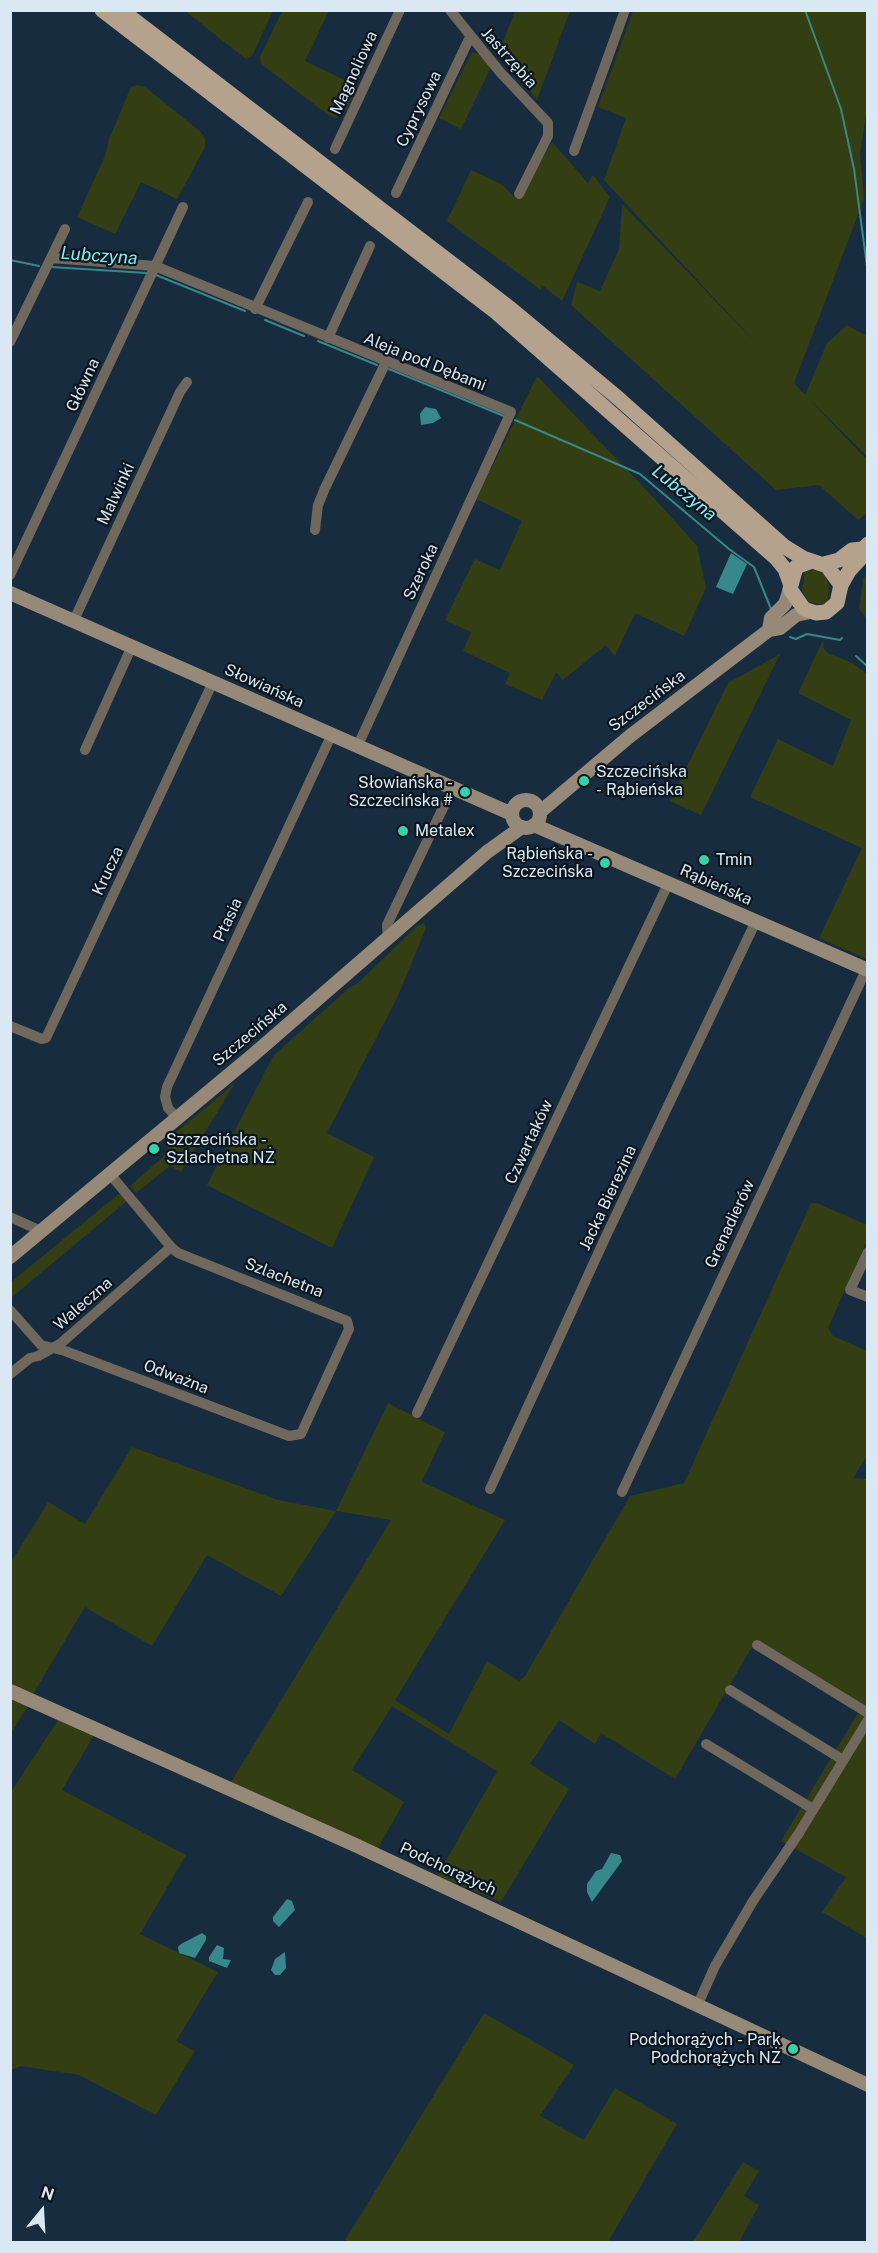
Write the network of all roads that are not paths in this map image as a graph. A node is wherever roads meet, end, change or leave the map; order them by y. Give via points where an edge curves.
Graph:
1 (102, 10) edge
2 (121, 10) edge
3 (400, 10) edge
4 (450, 10) edge
5 (625, 10) edge
6 (470, 37) junction
7 (335, 149) dead end
8 (574, 152) dead end
9 (396, 193) dead end
10 (519, 195) dead end
11 (308, 202) dead end
12 (183, 207) dead end
13 (65, 229) dead end
14 (370, 246) dead end
15 (51, 258) junction
16 (155, 266) junction
17 (255, 309) junction
18 (328, 339) junction
19 (10, 342) edge
20 (386, 362) junction
21 (187, 382) dead end
22 (512, 412) joint
23 (315, 530) dead end
24 (865, 546) edge
25 (818, 562) junction
26 (10, 575) edge
27 (841, 585) junction
28 (790, 586) junction
29 (10, 593) edge
30 (810, 612) junction
31 (74, 620) junction
32 (769, 630) junction
33 (132, 646) junction
34 (213, 682) junction
35 (332, 734) junction
36 (357, 745) junction
37 (85, 750) dead end
38 (453, 787) junction
39 (525, 816) junction
40 (669, 882) junction
41 (756, 921) junction
42 (388, 939) junction
43 (867, 970) edge
44 (10, 1026) edge
45 (177, 1118) junction
46 (110, 1174) junction
47 (10, 1217) edge
48 (41, 1231) junction
49 (171, 1247) junction
50 (867, 1252) edge
51 (10, 1257) edge
52 (867, 1298) edge
53 (10, 1310) edge
54 (51, 1348) junction
55 (10, 1374) edge
56 (417, 1413) dead end
57 (289, 1436) joint
58 (490, 1488) dead end
59 (622, 1492) dead end
60 (757, 1645) dead end
61 (730, 1690) dead end
62 (10, 1691) edge
63 (867, 1713) edge
64 (867, 1720) edge
65 (706, 1744) dead end
66 (843, 1760) junction
67 (813, 1809) junction
68 (698, 2004) junction
69 (867, 2085) edge

1 - 28 main road via 496,312 777,558
2 - 25 main road via 484,287 618,398 785,547
3 - 7 street, Magnoliowa
4 - 6 street, Jastrzębia
5 - 8 street
6 - 9 street, Cyprysowa
6 - 10 street, Jastrzębia via 548,123 548,136
11 - 17 street
12 - 16 street, Główna
13 - 15 street
14 - 18 street
15 - 16 street, Aleja pod Dębami
15 - 19 street
16 - 17 street, Aleja pod Dębami
16 - 26 street, Główna
17 - 18 street, Aleja pod Dębami
18 - 20 street, Aleja pod Dębami
20 - 22 street, Aleja pod Dębami
20 - 23 street via 325,488
21 - 31 street, Malwinki
22 - 36 street, Szeroka
24 - 25 main road via 834,562
24 - 27 main road
25 - 27 main road via 836,574
25 - 28 main road via 796,567
27 - 30 main road via 834,607 821,613
28 - 30 main road via 800,606
28 - 32 street, Szczecińska via 785,603 771,618
29 - 31 street, Słowiańska
30 - 32 street, Szczecińska
31 - 33 street, Słowiańska
32 - 39 street, Szczecińska
33 - 34 street, Słowiańska
33 - 37 street
34 - 35 street, Słowiańska
34 - 44 street, Krucza via 46,1038
35 - 36 street, Słowiańska
35 - 45 street, Ptasia via 167,1088 168,1108
36 - 38 street, Słowiańska
38 - 39 street, Słowiańska
38 - 42 street via 387,925
39 - 40 street, Rąbieńska
39 - 42 street, Szczecińska
40 - 41 street, Rąbieńska
40 - 56 street, Czwartaków
41 - 43 street, Rąbieńska
41 - 58 street, Jacka Bierezina
42 - 45 street, Szczecińska
43 - 59 street, Grenadierów
45 - 46 street, Szczecińska
46 - 48 street, Szczecińska
46 - 49 street, Szlachetna
47 - 48 street
48 - 51 street, Szczecińska
49 - 54 street, Waleczna
49 - 57 street, Szlachetna via 342,1316 350,1324 301,1434
50 - 52 street via 850,1290
53 - 54 street via 41,1345
54 - 55 street, Waleczna via 26,1360
54 - 57 street, Odważna
60 - 63 street
61 - 66 street
62 - 68 street, Podchorążych
64 - 66 street
65 - 67 street
66 - 67 street
67 - 68 street via 715,1966
68 - 69 street, Podchorążych

